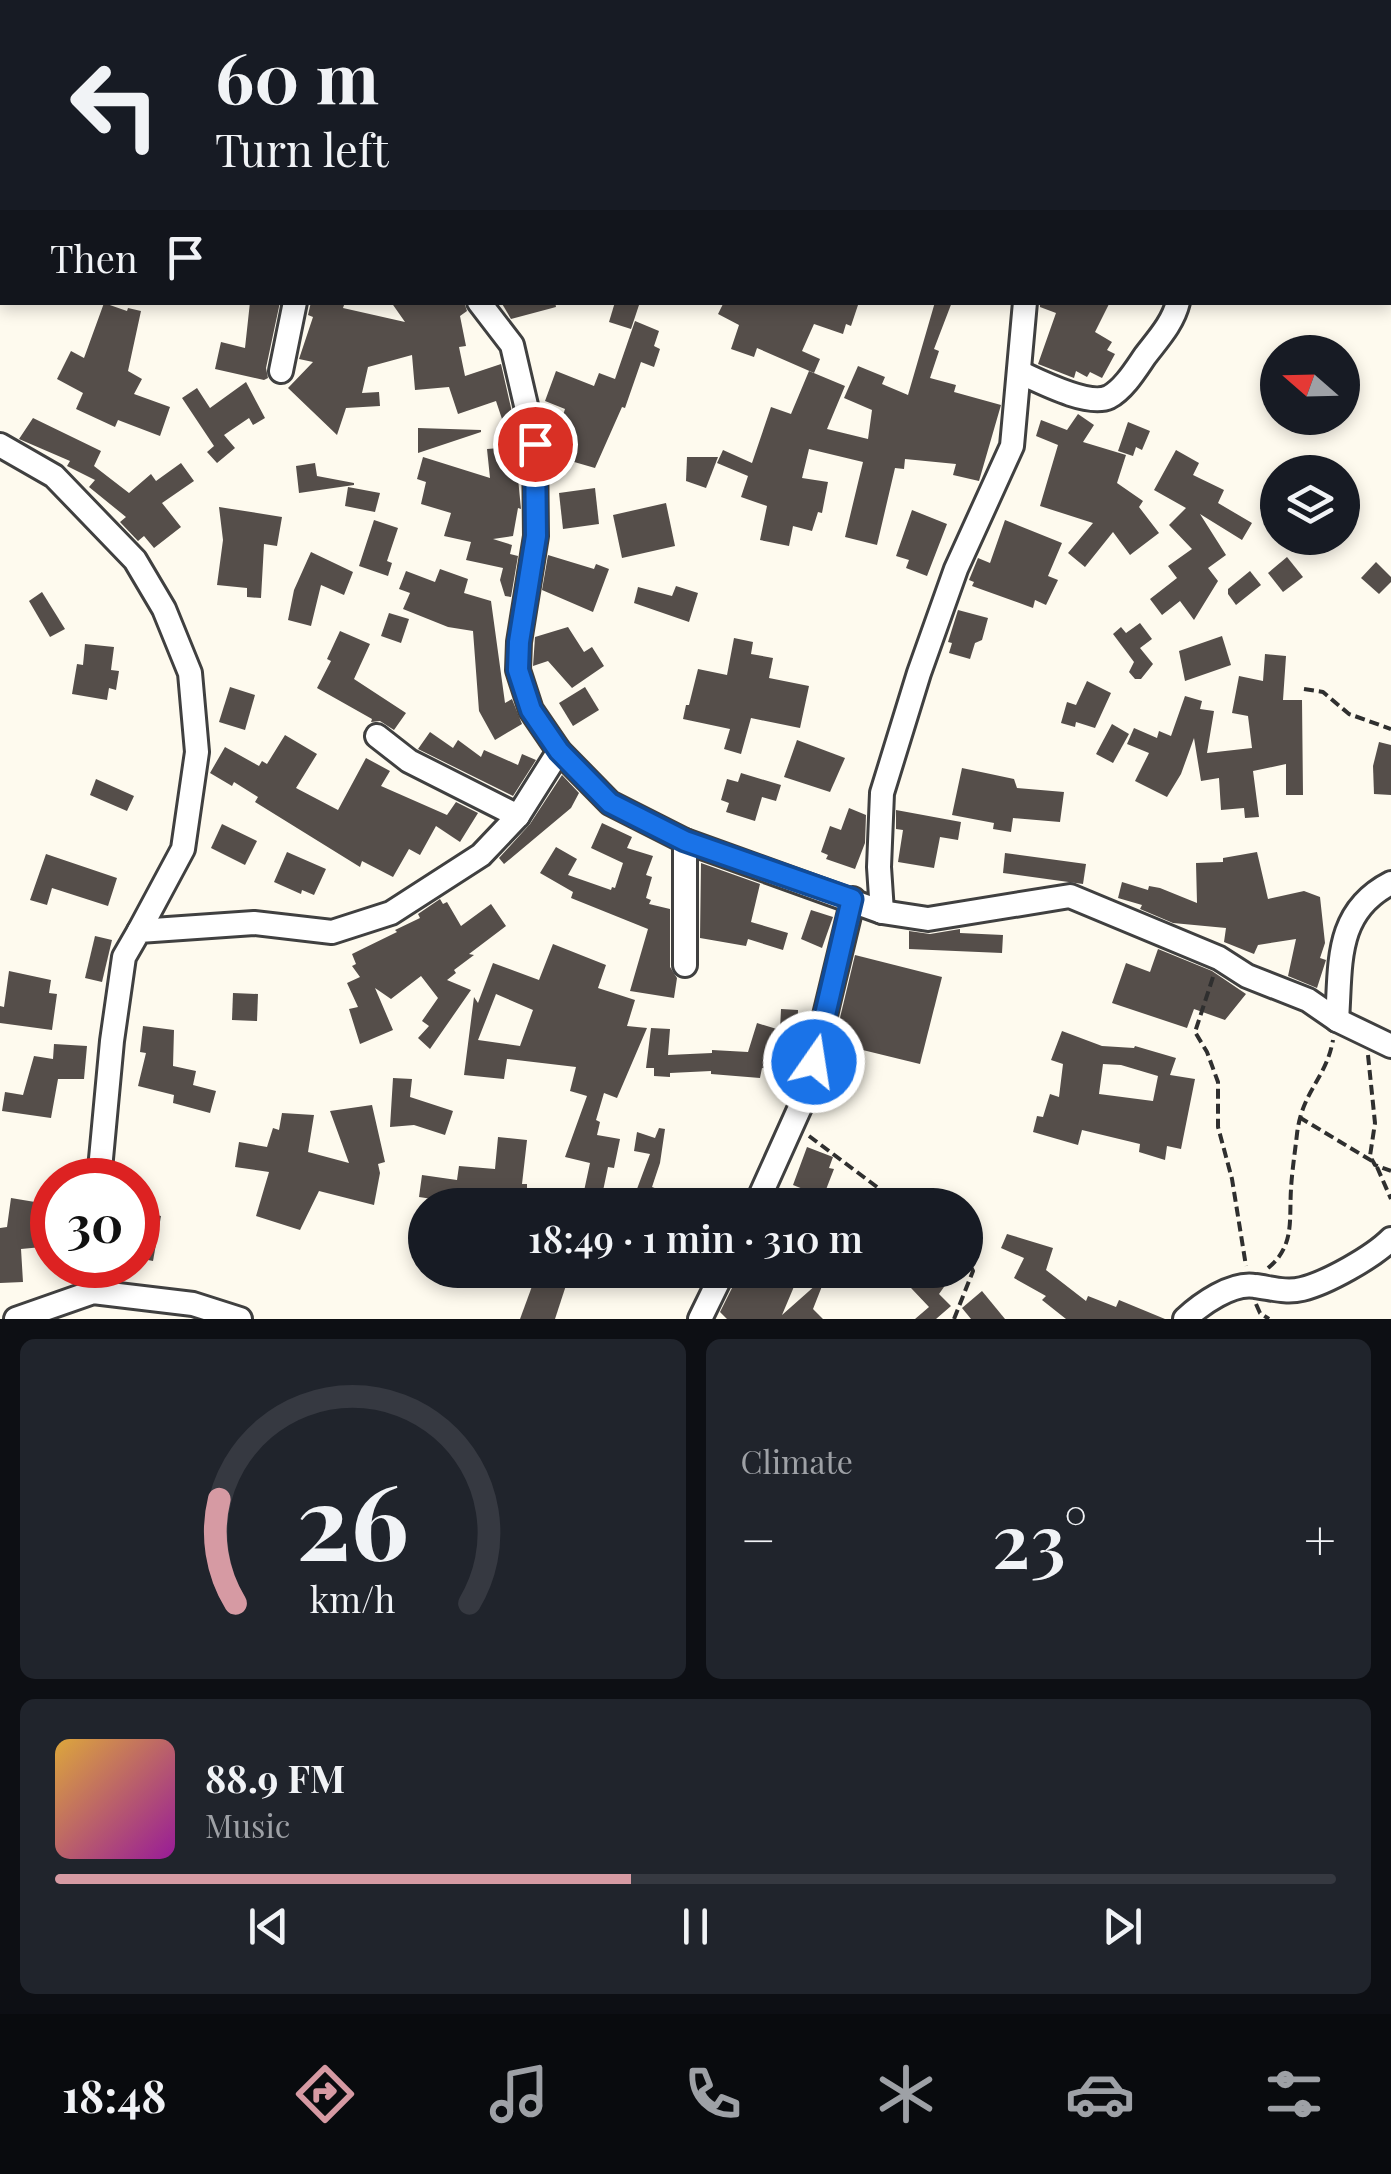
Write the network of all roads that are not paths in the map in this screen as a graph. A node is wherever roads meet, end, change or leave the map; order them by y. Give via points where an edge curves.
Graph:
1 (294, 305) edge
2 (481, 305) edge
3 (1026, 305) edge
4 (1177, 305) edge
5 (281, 371) dead end
6 (1019, 372) junction
7 (0, 445) edge
8 (377, 736) dead end
9 (559, 751) junction
10 (518, 816) junction
11 (685, 841) junction
12 (1391, 883) edge
13 (852, 899) junction
14 (882, 912) junction
15 (140, 931) junction
16 (685, 966) dead end
17 (1337, 1020) junction
18 (1391, 1046) edge
19 (101, 1158) edge
20 (764, 1188) edge
21 (1391, 1239) edge
22 (93, 1288) edge
23 (715, 1288) edge
24 (93, 1292) junction
25 (16, 1319) edge
26 (240, 1319) edge
27 (700, 1319) edge
28 (1186, 1319) edge

1 - 5 street
2 - 9 street via 512,345 535,444 536,536 518,670 531,710
3 - 6 street
4 - 6 street via 1161,335 1106,398 1088,398
6 - 14 street via 1012,446 956,569 882,793
7 - 15 street via 54,476 135,560 190,674 196,752 184,849
8 - 10 street
9 - 10 street
9 - 11 street via 610,803
10 - 15 street via 482,855 391,913 332,932 254,922
11 - 13 street
11 - 16 street
12 - 17 street via 1361,903 1344,934
13 - 14 street
13 - 20 street via 806,1094
14 - 17 street via 928,919 1070,896 1219,958
15 - 19 street via 124,957
17 - 18 street
21 - 28 street via 1300,1290 1243,1287
22 - 24 street
23 - 27 street
24 - 25 street
24 - 26 street via 193,1304

